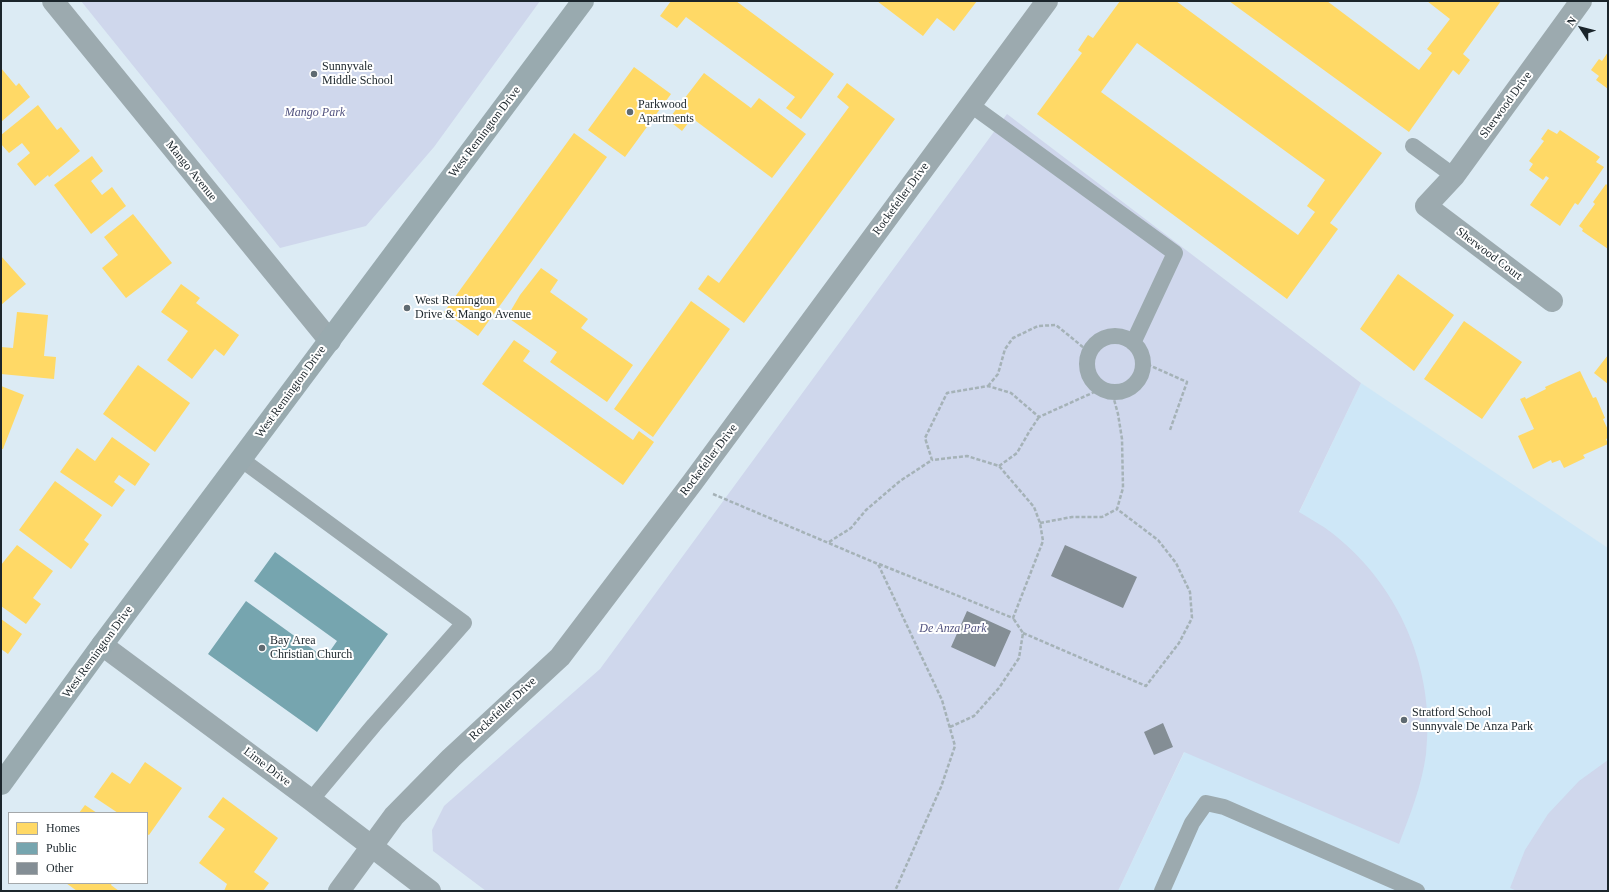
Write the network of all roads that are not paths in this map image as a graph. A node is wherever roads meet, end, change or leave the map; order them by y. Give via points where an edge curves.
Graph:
1 (53, 1) edge
2 (583, 1) edge
3 (1047, 1) edge
4 (1582, 1) edge
5 (971, 105) junction
6 (1413, 146) dead end
7 (1454, 176) junction
8 (1426, 206) joint
9 (1552, 301) dead end
10 (330, 341) junction
11 (1133, 343) junction
12 (242, 460) junction
13 (102, 645) junction
14 (1, 784) edge
15 (311, 800) junction
16 (372, 847) junction
17 (338, 891) edge
18 (430, 891) edge
19 (1162, 891) edge
20 (1417, 891) edge

1 - 10 street, Mango Avenue
2 - 10 street, West Remington Drive
3 - 5 street, Rockefeller Drive
4 - 7 street, Sherwood Drive
5 - 11 lane via 1175,253
5 - 16 street, Rockefeller Drive via 560,657 451,758 394,816
6 - 7 lane
7 - 8 street, Sherwood Drive
8 - 9 street, Sherwood Court
10 - 12 street, West Remington Drive
11 - 11 lane via 1109,336 1094,345 1089,352 1087,369 1094,384 1107,390 1120,391 1135,383 1140,375 1142,362 1139,350
12 - 13 street, West Remington Drive
12 - 15 lane via 464,623
13 - 14 street, West Remington Drive
13 - 15 street, Lime Drive
15 - 16 street, Lime Drive
16 - 17 street, Rockefeller Drive
16 - 18 street, Lime Drive
19 - 20 lane via 1192,823 1206,803 1224,807

